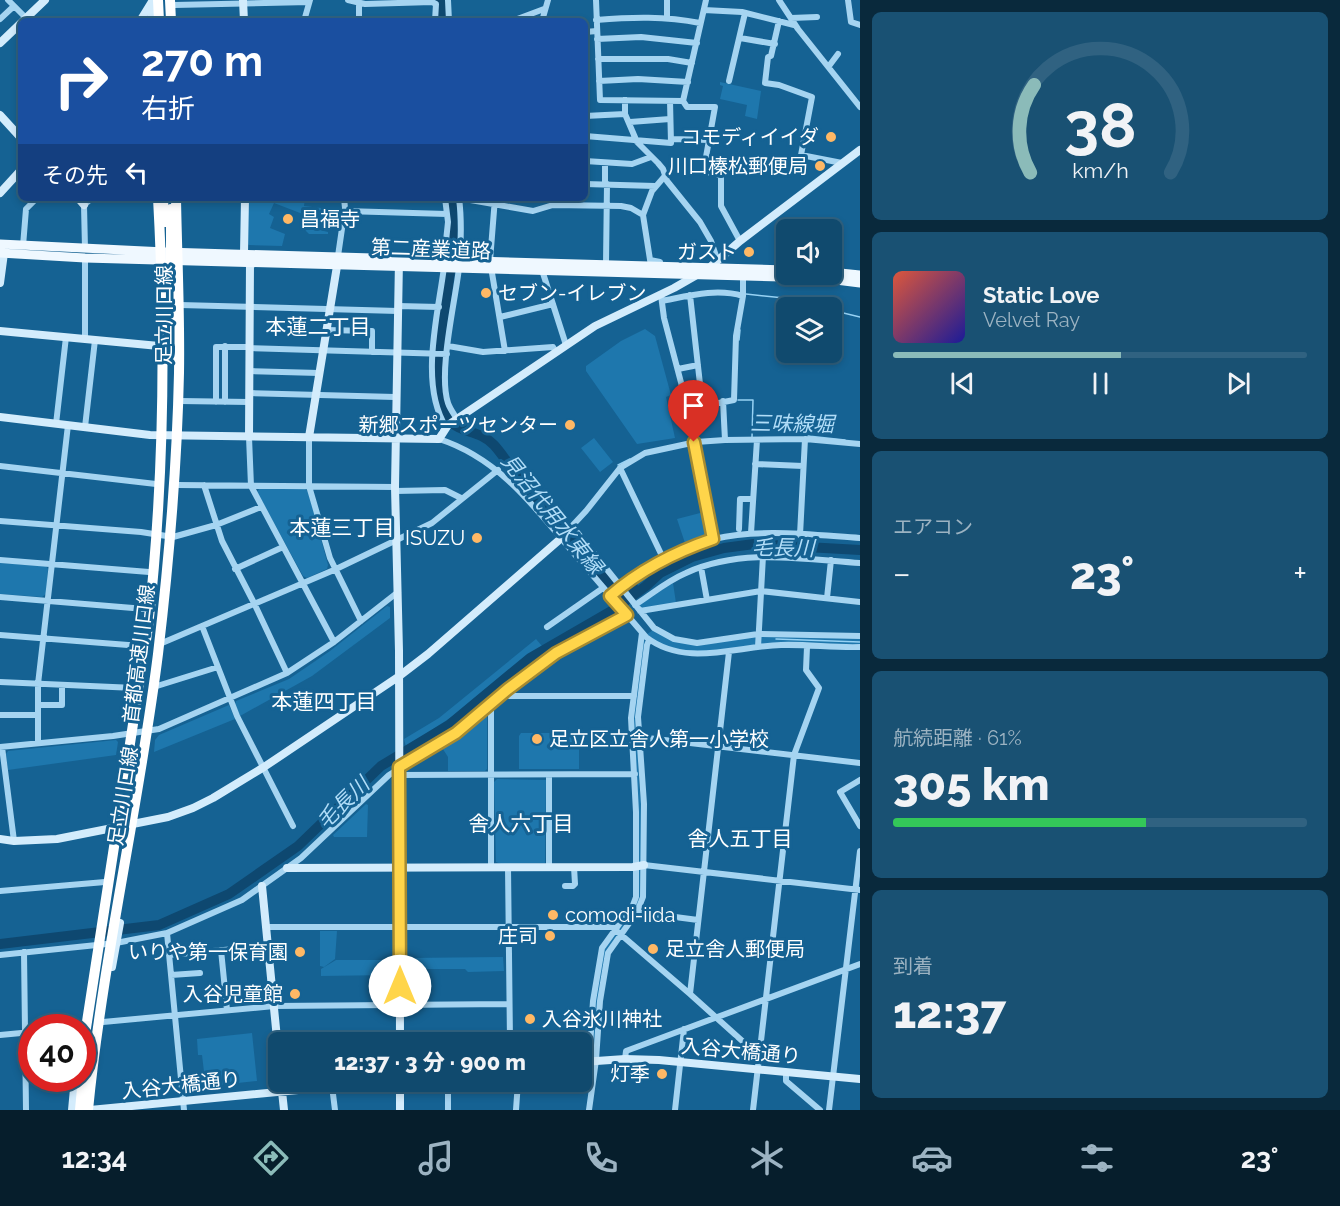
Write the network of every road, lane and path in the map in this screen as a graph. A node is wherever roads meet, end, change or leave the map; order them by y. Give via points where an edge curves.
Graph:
1 (8, 0) edge
2 (45, 0) edge
3 (153, 0) edge
4 (348, 0) edge
5 (448, 0) edge
6 (548, 0) edge
7 (596, 0) edge
8 (667, 0) edge
9 (706, 0) edge
10 (779, 0) edge
11 (848, 0) edge
12 (170, 1) edge
13 (243, 1) edge
14 (309, 1) edge
15 (359, 3) junction
16 (14, 6) junction
17 (544, 9) junction
18 (704, 10) junction
19 (745, 13) junction
20 (817, 17) dead end
21 (21, 18) edge
22 (26, 18) edge
23 (142, 18) edge
24 (153, 18) edge
25 (158, 18) edge
26 (166, 18) edge
27 (172, 18) edge
28 (244, 18) edge
29 (305, 18) edge
30 (359, 18) edge
31 (435, 18) edge
32 (449, 18) edge
33 (520, 18) edge
34 (542, 18) edge
35 (667, 18) junction
36 (0, 19) edge
37 (596, 20) junction
38 (779, 21) junction
39 (793, 21) junction
40 (700, 23) junction
41 (860, 25) edge
42 (18, 26) edge
43 (597, 31) junction
44 (588, 32) edge
45 (740, 38) junction
46 (597, 39) junction
47 (0, 43) edge
48 (697, 43) junction
49 (775, 44) junction
50 (838, 54) dead end
51 (598, 59) junction
52 (692, 63) junction
53 (830, 66) junction
54 (599, 81) junction
55 (729, 81) dead end
56 (688, 82) junction
57 (625, 100) junction
58 (670, 100) junction
59 (683, 101) junction
60 (860, 107) edge
61 (625, 114) junction
62 (0, 116) edge
63 (588, 116) edge
64 (670, 119) junction
65 (630, 122) junction
66 (18, 135) edge
67 (588, 136) edge
68 (671, 139) junction
69 (710, 140) junction
70 (637, 142) junction
71 (860, 150) edge
72 (651, 157) junction
73 (588, 161) edge
74 (604, 163) junction
75 (842, 163) junction
76 (18, 173) edge
77 (664, 177) junction
78 (588, 184) edge
79 (606, 184) junction
80 (655, 186) junction
81 (0, 193) edge
82 (34, 201) edge
83 (81, 201) edge
84 (89, 201) edge
85 (157, 201) edge
86 (158, 201) edge
87 (163, 201) edge
88 (171, 201) edge
89 (177, 201) edge
90 (177, 201) edge
91 (245, 201) edge
92 (344, 201) edge
93 (445, 201) edge
94 (459, 201) edge
95 (495, 201) edge
96 (498, 201) edge
97 (546, 201) edge
98 (84, 205) junction
99 (608, 205) junction
100 (546, 207) junction
101 (345, 211) junction
102 (447, 214) junction
103 (643, 214) junction
104 (740, 241) junction
105 (23, 247) junction
106 (1, 250) edge
107 (85, 253) junction
108 (169, 256) junction
109 (247, 257) junction
110 (717, 259) junction
111 (338, 260) junction
112 (398, 262) junction
113 (654, 262) junction
114 (451, 264) junction
115 (606, 264) junction
116 (491, 265) junction
117 (709, 268) junction
118 (542, 270) junction
119 (776, 270) edge
120 (842, 273) edge
121 (860, 275) edge
122 (697, 276) junction
123 (743, 277) junction
124 (860, 283) edge
125 (0, 284) edge
126 (690, 295) junction
127 (742, 296) junction
128 (661, 298) junction
129 (553, 304) junction
130 (180, 305) junction
131 (249, 307) junction
132 (439, 307) junction
133 (398, 308) junction
134 (330, 309) junction
135 (500, 317) junction
136 (170, 328) junction
137 (326, 330) junction
138 (0, 331) edge
139 (66, 337) junction
140 (85, 339) junction
141 (96, 340) junction
142 (566, 345) junction
143 (159, 346) junction
144 (225, 346) junction
145 (448, 346) junction
146 (250, 347) junction
147 (323, 350) junction
148 (505, 351) junction
149 (372, 352) junction
150 (397, 352) junction
151 (556, 352) junction
152 (439, 353) junction
153 (698, 365) junction
154 (678, 369) junction
155 (249, 371) junction
156 (319, 374) junction
157 (700, 384) dead end
158 (316, 394) junction
159 (249, 397) junction
160 (395, 397) junction
161 (180, 401) junction
162 (723, 401) junction
163 (216, 402) junction
164 (225, 402) junction
165 (688, 410) junction
166 (0, 417) edge
167 (452, 423) junction
168 (56, 424) junction
169 (68, 425) junction
170 (85, 427) junction
171 (159, 435) junction
172 (180, 436) junction
173 (249, 436) junction
174 (309, 437) junction
175 (395, 438) junction
176 (439, 439) junction
177 (805, 439) junction
178 (725, 440) junction
179 (757, 440) junction
180 (693, 441) junction
181 (860, 444) edge
182 (755, 464) junction
183 (0, 466) edge
184 (803, 466) junction
185 (620, 468) junction
186 (498, 470) junction
187 (63, 473) junction
188 (156, 484) junction
189 (177, 485) junction
190 (204, 485) junction
191 (250, 486) junction
192 (309, 486) junction
193 (395, 489) junction
194 (461, 498) junction
195 (753, 499) junction
196 (261, 507) junction
197 (0, 521) edge
198 (56, 525) junction
199 (216, 525) junction
200 (739, 529) dead end
201 (751, 533) junction
202 (152, 534) junction
203 (800, 535) junction
204 (173, 537) junction
205 (860, 538) edge
206 (713, 539) junction
207 (396, 540) junction
208 (560, 540) junction
209 (283, 547) junction
210 (764, 556) junction
211 (663, 558) junction
212 (0, 560) edge
213 (831, 560) junction
214 (860, 563) edge
215 (52, 564) junction
216 (701, 567) junction
217 (235, 569) junction
218 (334, 570) junction
219 (151, 577) junction
220 (302, 583) junction
221 (603, 588) junction
222 (617, 591) junction
223 (761, 591) junction
224 (398, 592) junction
225 (0, 597) edge
226 (827, 598) junction
227 (48, 600) junction
228 (707, 600) junction
229 (860, 602) edge
230 (254, 603) junction
231 (634, 604) junction
232 (145, 609) junction
233 (640, 611) junction
234 (624, 612) junction
235 (361, 621) junction
236 (202, 626) junction
237 (548, 627) dead end
238 (642, 633) junction
239 (758, 634) junction
240 (0, 635) edge
241 (860, 635) edge
242 (44, 638) junction
243 (649, 640) junction
244 (334, 642) junction
245 (704, 642) junction
246 (162, 643) junction
247 (141, 646) junction
248 (807, 646) junction
249 (758, 647) junction
250 (860, 647) edge
251 (729, 652) junction
252 (704, 654) junction
253 (218, 667) junction
254 (287, 673) junction
255 (398, 677) junction
256 (0, 682) edge
257 (38, 684) junction
258 (62, 685) junction
259 (157, 686) junction
260 (135, 688) junction
261 (500, 696) junction
262 (634, 696) junction
263 (229, 698) junction
264 (491, 704) junction
265 (38, 705) junction
266 (0, 715) edge
267 (38, 715) junction
268 (150, 730) junction
269 (128, 734) junction
270 (639, 737) junction
271 (38, 742) junction
272 (718, 746) junction
273 (1, 747) edge
274 (794, 755) junction
275 (860, 763) edge
276 (264, 767) junction
277 (399, 768) junction
278 (549, 774) junction
279 (637, 774) junction
280 (490, 775) junction
281 (860, 780) edge
282 (136, 823) junction
283 (293, 826) dead end
284 (860, 826) edge
285 (113, 828) junction
286 (0, 839) edge
287 (14, 841) junction
288 (860, 851) edge
289 (640, 866) junction
290 (491, 867) junction
291 (508, 867) junction
292 (549, 867) junction
293 (574, 867) junction
294 (287, 868) junction
295 (399, 868) junction
296 (704, 871) junction
297 (780, 880) junction
298 (105, 882) junction
299 (262, 886) junction
300 (565, 886) dead end
301 (858, 890) edge
302 (0, 891) edge
303 (117, 909) junction
304 (637, 912) junction
305 (698, 920) junction
306 (266, 927) junction
307 (399, 927) junction
308 (509, 927) junction
309 (618, 931) junction
310 (167, 933) junction
311 (116, 943) junction
312 (95, 945) junction
313 (268, 946) junction
314 (221, 950) junction
315 (24, 952) junction
316 (0, 955) edge
317 (169, 955) junction
318 (860, 964) edge
319 (846, 969) junction
320 (200, 973) dead end
321 (171, 975) junction
322 (690, 994) junction
323 (91, 998) junction
324 (766, 998) junction
325 (509, 1004) junction
326 (400, 1005) junction
327 (274, 1006) junction
328 (227, 1010) junction
329 (27, 1014) edge
330 (84, 1014) edge
331 (88, 1014) edge
332 (175, 1015) junction
333 (715, 1017) junction
334 (104, 1022) junction
335 (684, 1029) junction
336 (276, 1032) edge
337 (400, 1032) edge
338 (510, 1032) edge
339 (18, 1034) edge
340 (0, 1035) edge
341 (592, 1055) edge
342 (759, 1056) junction
343 (625, 1059) junction
344 (592, 1062) edge
345 (681, 1062) junction
346 (758, 1070) junction
347 (786, 1072) junction
348 (834, 1076) junction
349 (860, 1079) edge
350 (26, 1092) edge
351 (77, 1092) edge
352 (275, 1092) edge
353 (282, 1092) edge
354 (332, 1092) edge
355 (400, 1092) edge
356 (448, 1092) edge
357 (518, 1092) edge
358 (590, 1092) edge
359 (183, 1105) edge
360 (26, 1110) edge
361 (76, 1110) edge
362 (91, 1110) edge
363 (284, 1110) edge
364 (334, 1110) edge
365 (400, 1110) edge
366 (448, 1110) edge
367 (516, 1110) edge
368 (589, 1110) edge
369 (675, 1110) edge
370 (753, 1110) edge
371 (820, 1110) edge
372 (830, 1110) edge

1 - 16 street
2 - 22 street
3 - 23 street
3 - 24 highway
3 - 25 highway
4 - 15 street
5 - 32 street
6 - 17 street
7 - 37 street
8 - 35 street
9 - 18 street
10 - 39 street
11 - 41 street via 851,22
12 - 13 street
12 - 26 highway
12 - 27 highway
13 - 14 street
13 - 28 street
14 - 29 street
15 - 30 street
15 - 31 street via 432,2 436,4
16 - 21 street
16 - 36 street
17 - 33 street
17 - 34 street
18 - 19 street
18 - 40 street
19 - 38 street
19 - 45 street
20 - 39 street
35 - 37 street
35 - 40 street
37 - 43 street
38 - 39 street
38 - 49 street
39 - 53 street
40 - 48 street
42 - 47 street
43 - 44 street
43 - 46 street
45 - 49 street
45 - 55 street
46 - 48 street via 641,37
46 - 51 street
48 - 52 street
49 - 75 street via 768,57 765,83 812,97 801,155
50 - 53 street
51 - 52 street via 668,58
51 - 54 street
52 - 56 street
53 - 60 street
54 - 56 street
54 - 57 street via 600,100
56 - 59 street
57 - 58 street
57 - 61 street
58 - 59 street
58 - 64 street
59 - 69 street via 687,107 715,107
61 - 63 street
61 - 65 street
62 - 66 street
64 - 65 street
64 - 68 street
65 - 70 street
67 - 70 street
68 - 69 street
68 - 70 street via 671,143
69 - 104 street via 704,168 721,175 721,206
70 - 72 street
71 - 75 street
72 - 74 street via 632,164
72 - 77 street via 663,169
73 - 74 street
74 - 79 street
75 - 104 street
76 - 81 street
77 - 80 street
77 - 110 street via 705,231
78 - 79 street
79 - 80 street
79 - 99 street
80 - 103 street
82 - 105 street via 26,209
83 - 98 street
84 - 98 street
85 - 219 highway, 首都高速川口線, bridge via 163,413
86 - 108 street, 足立川口線
87 - 108 highway
88 - 108 highway
89 - 108 street, 足立川口線
90 - 303 highway, 首都高速川口線, bridge via 176,468 149,718
91 - 109 street
92 - 101 street
93 - 102 street
94 - 114 street via 461,217
95 - 116 street
96 - 100 street via 533,211
97 - 100 street
98 - 107 street
99 - 100 street
99 - 103 street
99 - 115 street
101 - 102 street
101 - 111 street
102 - 114 street
103 - 113 street
104 - 110 street
105 - 106 main road, 第二産業道路
105 - 107 main road, 第二産業道路
106 - 107 main road, 第二産業道路
106 - 125 street
107 - 108 main road, 第二産業道路
107 - 140 street
108 - 109 main road, 第二産業道路
108 - 130 street, 足立川口線
108 - 136 highway
108 - 143 street, 足立川口線
109 - 111 main road, 第二産業道路
109 - 131 street
110 - 117 street
111 - 112 main road, 第二産業道路
111 - 134 street
112 - 114 main road, 第二産業道路
112 - 133 street
113 - 115 main road, 第二産業道路
113 - 117 main road, 第二産業道路
114 - 116 main road, 第二産業道路
114 - 132 street
114 - 145 street
115 - 116 main road, 第二産業道路
116 - 118 main road, 第二産業道路
116 - 135 street
117 - 119 main road, 第二産業道路
117 - 122 street
118 - 122 main road, 第二産業道路
118 - 129 street
120 - 121 main road
122 - 123 main road, 第二産業道路
122 - 128 street
123 - 124 main road, 第二産業道路
123 - 127 street
126 - 127 street
126 - 128 street
126 - 153 street
127 - 162 street via 735,336 734,400
128 - 142 street via 607,318
128 - 154 street
129 - 135 street
129 - 142 street
130 - 131 street
130 - 161 street, 足立川口線
131 - 134 street
131 - 146 street
132 - 133 street
132 - 152 street
133 - 134 street
133 - 150 street
134 - 137 street
135 - 148 street
136 - 219 highway, bridge via 162,504
136 - 303 highway, bridge via 171,429 164,552
137 - 147 street
137 - 149 street via 372,331
138 - 139 street
139 - 140 street
139 - 168 street
140 - 141 street
141 - 143 street
141 - 170 street
142 - 151 street
143 - 171 street, 足立川口線
144 - 146 street
144 - 163 street via 216,347
144 - 164 street
145 - 148 street
145 - 152 street
146 - 147 street
146 - 155 street
147 - 149 street
147 - 156 street
148 - 151 street via 553,347
149 - 150 street
150 - 152 street
150 - 160 street
151 - 167 street
152 - 167 street
152 - 167 street via 432,384 434,399 437,412
153 - 154 street
153 - 157 street
154 - 165 street
155 - 156 street
155 - 159 street
156 - 158 street
158 - 159 street
158 - 160 street
158 - 174 street
159 - 164 street
159 - 173 street
160 - 175 street
161 - 163 street
161 - 172 street, 足立川口線
162 - 165 street
162 - 178 street
163 - 164 street
165 - 180 street
166 - 168 street
167 - 176 street
168 - 169 street
169 - 170 street
169 - 187 street
170 - 171 street
171 - 172 street
171 - 188 street, 足立川口線
172 - 173 street
172 - 189 street, 足立川口線
173 - 174 street
173 - 191 street
174 - 175 street
174 - 192 street
175 - 176 street
175 - 193 street
176 - 186 street
177 - 179 street
177 - 181 street
177 - 184 street
178 - 179 street
178 - 180 street
179 - 182 street
180 - 185 street via 645,453
180 - 206 street
182 - 184 street
182 - 195 street
183 - 187 street
184 - 203 street
185 - 211 street
185 - 222 street via 572,526
186 - 194 street
186 - 208 street via 528,498
187 - 188 street
187 - 198 street
188 - 202 street, 足立川口線
189 - 190 street
189 - 204 street, 足立川口線
190 - 191 street
190 - 199 street
191 - 192 street
191 - 196 street
192 - 193 street
192 - 218 street
193 - 194 street via 446,490
193 - 207 street
194 - 207 street via 432,522
195 - 200 street via 740,499
195 - 201 street
196 - 199 street
196 - 209 street
197 - 198 street
198 - 202 street
198 - 215 street
199 - 204 street
199 - 217 street
201 - 203 street
201 - 206 street
202 - 204 street
202 - 219 street, 足立川口線
203 - 205 street
204 - 246 street, 足立川口線
206 - 211 street
207 - 218 street
207 - 224 street
208 - 221 street
208 - 255 street
209 - 217 street
209 - 220 street
210 - 213 street
210 - 216 street
210 - 223 street
211 - 222 street
212 - 215 street
213 - 214 street
213 - 226 street
215 - 219 street
215 - 227 street
216 - 228 street
216 - 231 street
217 - 230 street
218 - 220 street
218 - 235 street
219 - 232 street, 足立川口線
219 - 323 highway, 首都高速川口線, bridge via 133,729
220 - 230 street
220 - 244 street
221 - 222 street
221 - 237 street
222 - 231 street
222 - 234 street via 615,602
223 - 226 street
223 - 228 street
223 - 239 street
224 - 235 street
224 - 255 street
225 - 227 street
226 - 229 street
227 - 232 street
227 - 242 street
228 - 233 street
230 - 236 street
230 - 254 street
231 - 233 street
232 - 247 street, 足立川口線
233 - 245 street via 666,636
234 - 238 street
234 - 261 street via 556,653
235 - 244 street
236 - 246 street
236 - 253 street
238 - 243 street
238 - 262 street
239 - 241 street
239 - 245 street
239 - 249 street
240 - 242 street
242 - 247 street
242 - 257 street
243 - 252 street via 672,651
243 - 270 street via 638,717
244 - 254 street
245 - 252 street
246 - 259 street, 足立川口線
247 - 260 street, 足立川口線
248 - 249 street
248 - 250 street
248 - 274 street via 806,670 819,688
249 - 251 street
251 - 252 street
251 - 272 street
253 - 259 street
253 - 263 street
254 - 263 street
255 - 276 street
255 - 277 street
256 - 257 street
257 - 258 street
257 - 265 street
258 - 260 street
258 - 265 street via 62,705
259 - 268 street, 足立川口線
260 - 269 street, 足立川口線
261 - 262 street
261 - 264 street
262 - 279 street via 631,718
263 - 268 street
263 - 276 street
264 - 277 street via 456,733
264 - 280 street
265 - 267 street
266 - 267 street
267 - 271 street
268 - 269 street
268 - 282 street, 足立川口線
269 - 271 street
269 - 285 street, 足立川口線
270 - 272 street
270 - 279 street
271 - 273 street
272 - 274 street
272 - 296 street
273 - 287 street
274 - 275 street
274 - 297 street
276 - 282 street via 193,808
276 - 283 street
277 - 280 street
277 - 294 street
277 - 295 street
278 - 279 street
278 - 280 street
278 - 292 street
279 - 289 street via 644,804
280 - 290 street
281 - 284 street via 840,792
282 - 285 street
282 - 311 street, 足立川口線
285 - 287 street via 57,839
285 - 298 street, 足立川口線
286 - 287 street
288 - 301 street
289 - 293 street
289 - 296 street
289 - 304 street via 643,897
289 - 309 street via 635,901
290 - 291 street
290 - 295 street
291 - 292 street
291 - 308 street
292 - 293 street
293 - 300 street via 575,884
294 - 295 street
294 - 299 street
295 - 307 street
296 - 297 street
296 - 305 street
297 - 301 street
297 - 324 street
298 - 302 street
298 - 312 street, 足立川口線
299 - 306 street
299 - 310 street via 242,900
301 - 319 street
303 - 362 highway, 首都高速川口線, bridge
304 - 305 street
304 - 309 street
305 - 322 street
306 - 307 street
306 - 313 street
307 - 308 street
307 - 326 street
308 - 309 street
308 - 325 street
309 - 322 street
309 - 341 street via 608,953
310 - 311 street
310 - 317 street
311 - 312 street
311 - 334 street, 足立川口線
312 - 315 street
312 - 330 street, 足立川口線
313 - 314 street
313 - 327 street
314 - 317 street
314 - 328 street
315 - 316 street
315 - 329 street
317 - 321 street
318 - 319 street
319 - 324 street
319 - 348 street
320 - 321 street
321 - 332 street
322 - 333 street
323 - 331 highway, 首都高速川口線, bridge
323 - 361 highway, bridge
324 - 333 street
324 - 342 street
325 - 326 street
325 - 338 street
326 - 327 street
326 - 337 street
327 - 328 street
327 - 336 street
328 - 332 street
332 - 334 street
332 - 359 street
333 - 335 street
333 - 342 street
334 - 362 street, 足立川口線
335 - 343 street via 626,1051
335 - 345 street
339 - 340 street
342 - 346 street
343 - 344 street, 入谷大橋通り
343 - 345 street, 入谷大橋通り
345 - 346 street, 入谷大橋通り
345 - 369 street
346 - 347 street, 入谷大橋通り
346 - 370 street
347 - 348 street, 入谷大橋通り
347 - 371 street via 786,1081
348 - 349 street, 入谷大橋通り
348 - 372 street
350 - 360 street
351 - 361 highway
352 - 359 street, 入谷大橋通り
353 - 363 street
354 - 364 street
355 - 365 street
356 - 366 street
357 - 367 street
358 - 368 street
359 - 362 street, 入谷大橋通り

